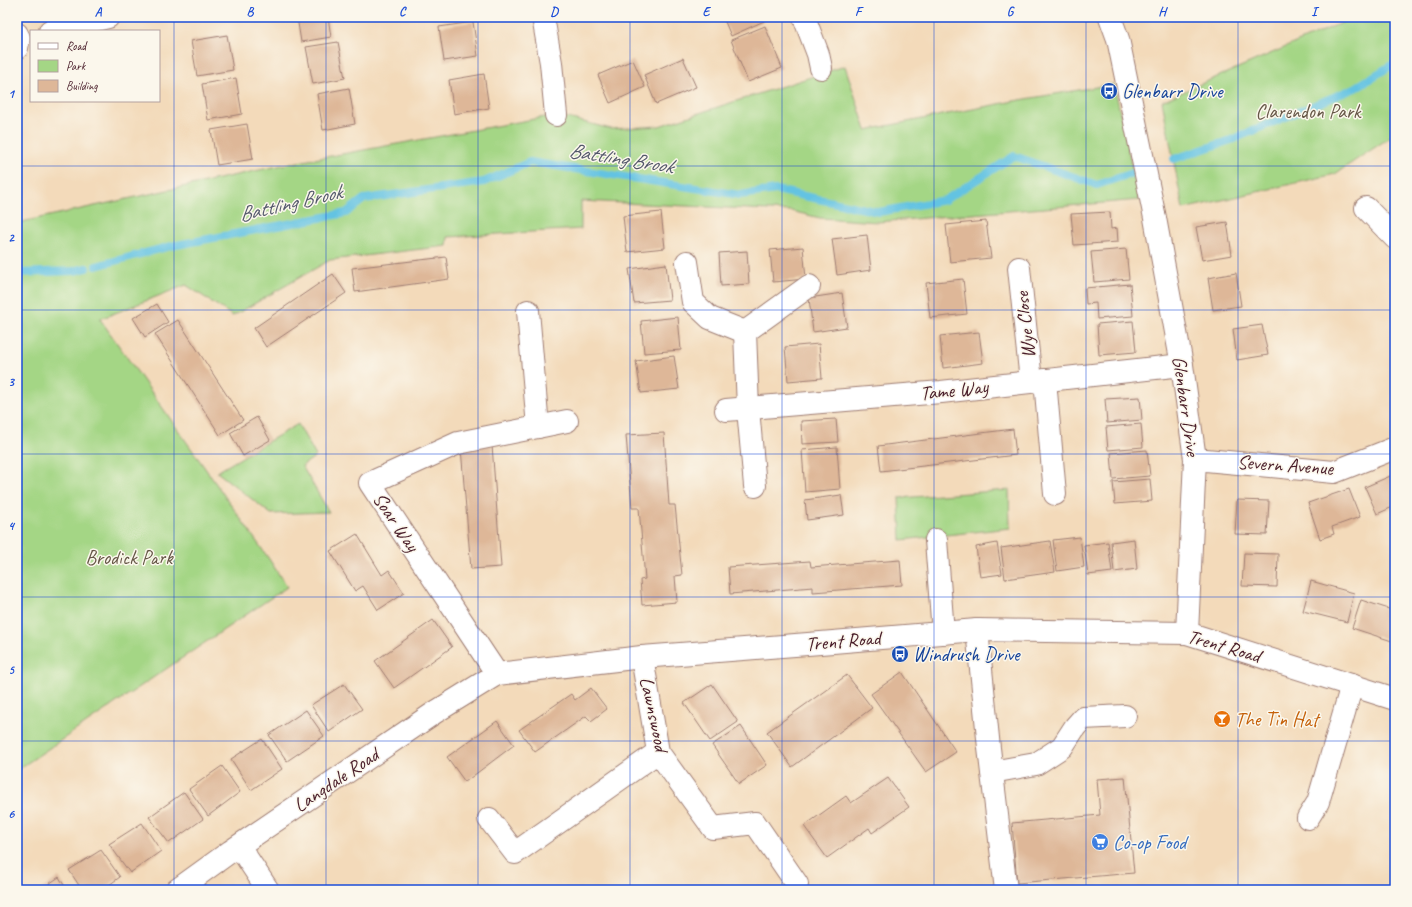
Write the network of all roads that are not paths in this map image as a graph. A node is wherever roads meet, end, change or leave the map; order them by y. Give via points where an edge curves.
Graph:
1 (108, 17) edge
2 (543, 17) edge
3 (804, 17) edge
4 (1110, 17) edge
5 (54, 30) edge
6 (821, 68) dead end
7 (556, 115) dead end
8 (1366, 208) dead end
9 (1395, 238) edge
10 (687, 262) dead end
11 (1019, 268) dead end
12 (809, 286) dead end
13 (528, 311) dead end
14 (745, 332) junction
15 (1182, 365) junction
16 (1038, 381) junction
17 (748, 408) junction
18 (726, 410) dead end
19 (566, 421) dead end
20 (538, 427) junction
21 (1395, 448) edge
22 (1195, 459) junction
23 (755, 486) dead end
24 (1055, 494) dead end
25 (936, 540) dead end
26 (977, 630) junction
27 (943, 633) junction
28 (1187, 633) junction
29 (642, 657) junction
30 (497, 674) junction
31 (1352, 685) junction
32 (1395, 699) edge
33 (1125, 716) dead end
34 (658, 752) junction
35 (992, 772) junction
36 (1308, 818) dead end
37 (489, 819) dead end
38 (239, 846) junction
39 (797, 884) dead end
40 (178, 890) edge
41 (268, 890) edge
42 (1006, 890) edge

1 - 5 street
2 - 7 street
3 - 6 street
4 - 15 street, Glenbarr Drive via 1118,39 1132,106
8 - 9 street
10 - 14 street via 693,302 710,318
11 - 16 street, Wye Close
12 - 14 street
13 - 20 street
14 - 17 street
15 - 16 street, Tame Way
15 - 22 street, Glenbarr Drive
16 - 17 street, Tame Way
16 - 24 street, Wye Close
17 - 18 street, Tame Way
17 - 23 street
19 - 20 street, Soar Way
20 - 30 street, Soar Way via 458,443 370,483
21 - 22 street, Severn Avenue via 1334,472
22 - 28 street, Glenbarr Drive
25 - 27 street
26 - 27 street, Trent Road
26 - 28 street, Trent Road
26 - 35 street
27 - 29 street, Trent Road
28 - 31 street, Trent Road
29 - 30 street, Trent Road
29 - 34 street, Lawnswood
30 - 38 street, Langdale Road via 434,713
31 - 32 street, Trent Road
31 - 36 street via 1318,802
33 - 35 street via 1083,718 1062,747 1036,764
34 - 37 street via 514,853
34 - 39 street, Lawnswood via 713,828 755,823
35 - 42 street
38 - 40 street, Langdale Road
38 - 41 street

